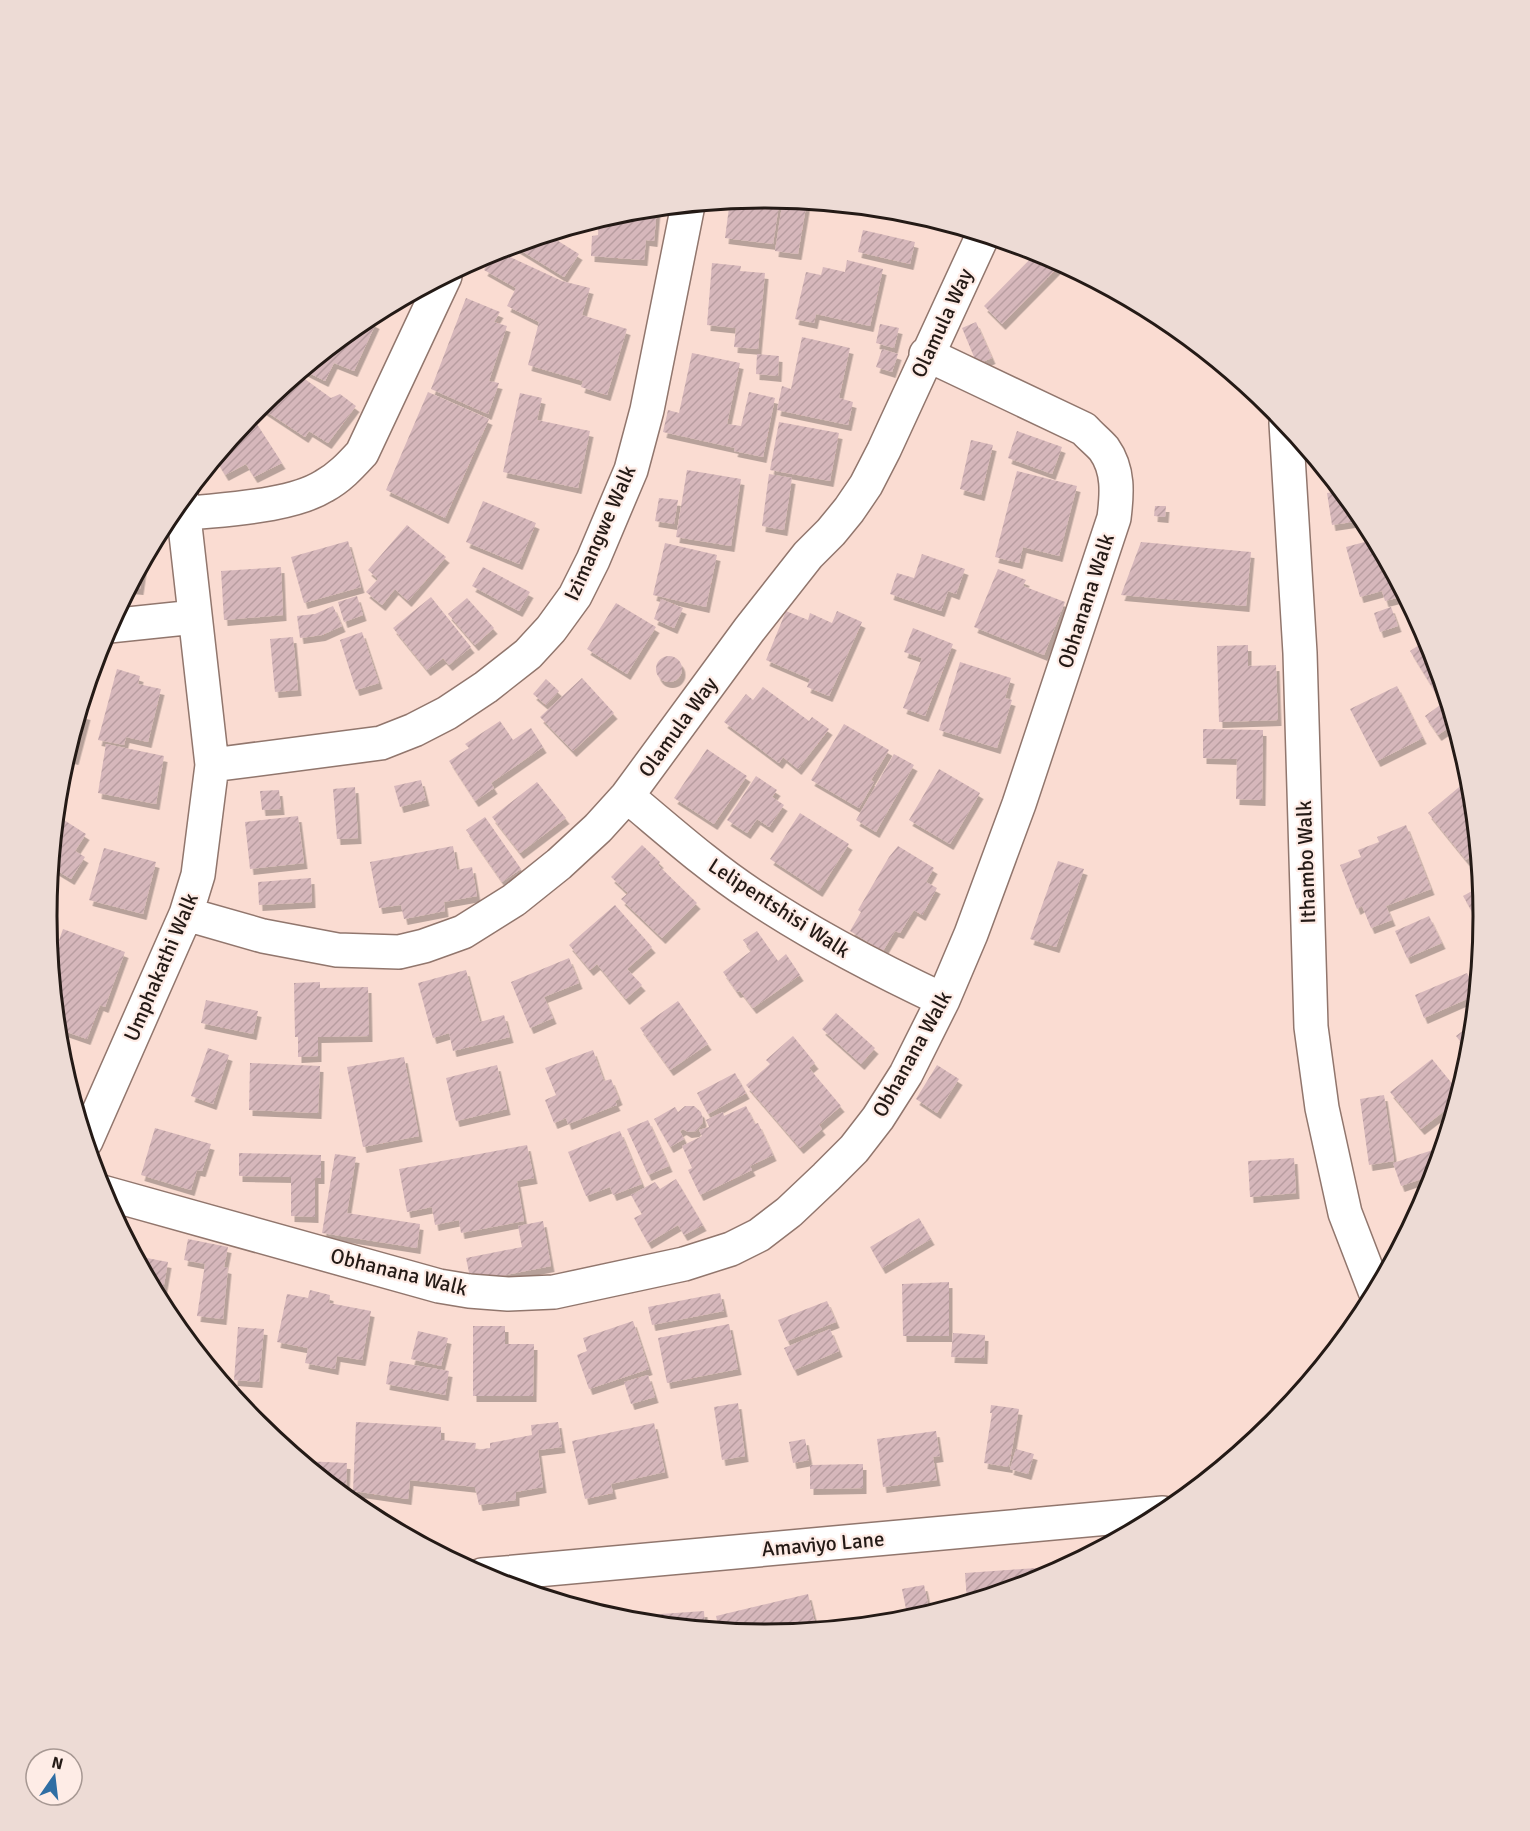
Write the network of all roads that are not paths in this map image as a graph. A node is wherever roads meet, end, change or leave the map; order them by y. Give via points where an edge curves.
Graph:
1 (686, 213) edge
2 (980, 241) edge
3 (440, 287) edge
4 (927, 354) junction
5 (1287, 438) edge
6 (187, 506) edge
7 (184, 511) edge
8 (195, 617) junction
9 (120, 625) edge
10 (212, 765) junction
11 (627, 796) junction
12 (186, 914) junction
13 (943, 1000) junction
14 (88, 1121) edge
15 (115, 1196) edge
16 (1371, 1281) edge
17 (1141, 1515) edge
18 (502, 1573) edge

1 - 10 street, Izimangwe Walk via 631,470 580,587 551,629 528,654 486,687 447,713 406,733 381,743
2 - 4 street, Olamula Way
3 - 6 street via 362,453 345,471 322,487 290,499 250,506
4 - 11 street, Olamula Way via 866,485 762,612
4 - 13 street, Obhanana Walk via 1084,429 1104,450 1116,488 1114,518 1022,793
5 - 16 street, Ithambo Walk via 1300,653 1311,1027 1322,1108 1345,1213
7 - 8 street, Umphakathi Walk
8 - 9 street
8 - 10 street, Umphakathi Walk
10 - 12 street, Umphakathi Walk via 198,875
11 - 12 street, Olamula Way via 559,864 514,900 463,932 424,946 399,952 337,950 262,936
11 - 13 street, Lelipentshisi Walk via 750,894 872,966
12 - 14 street, Umphakathi Walk
13 - 15 street, Obhanana Walk via 878,1118 826,1178 759,1235 684,1264 554,1292 508,1294 439,1286
17 - 18 street, Amaviyo Lane

